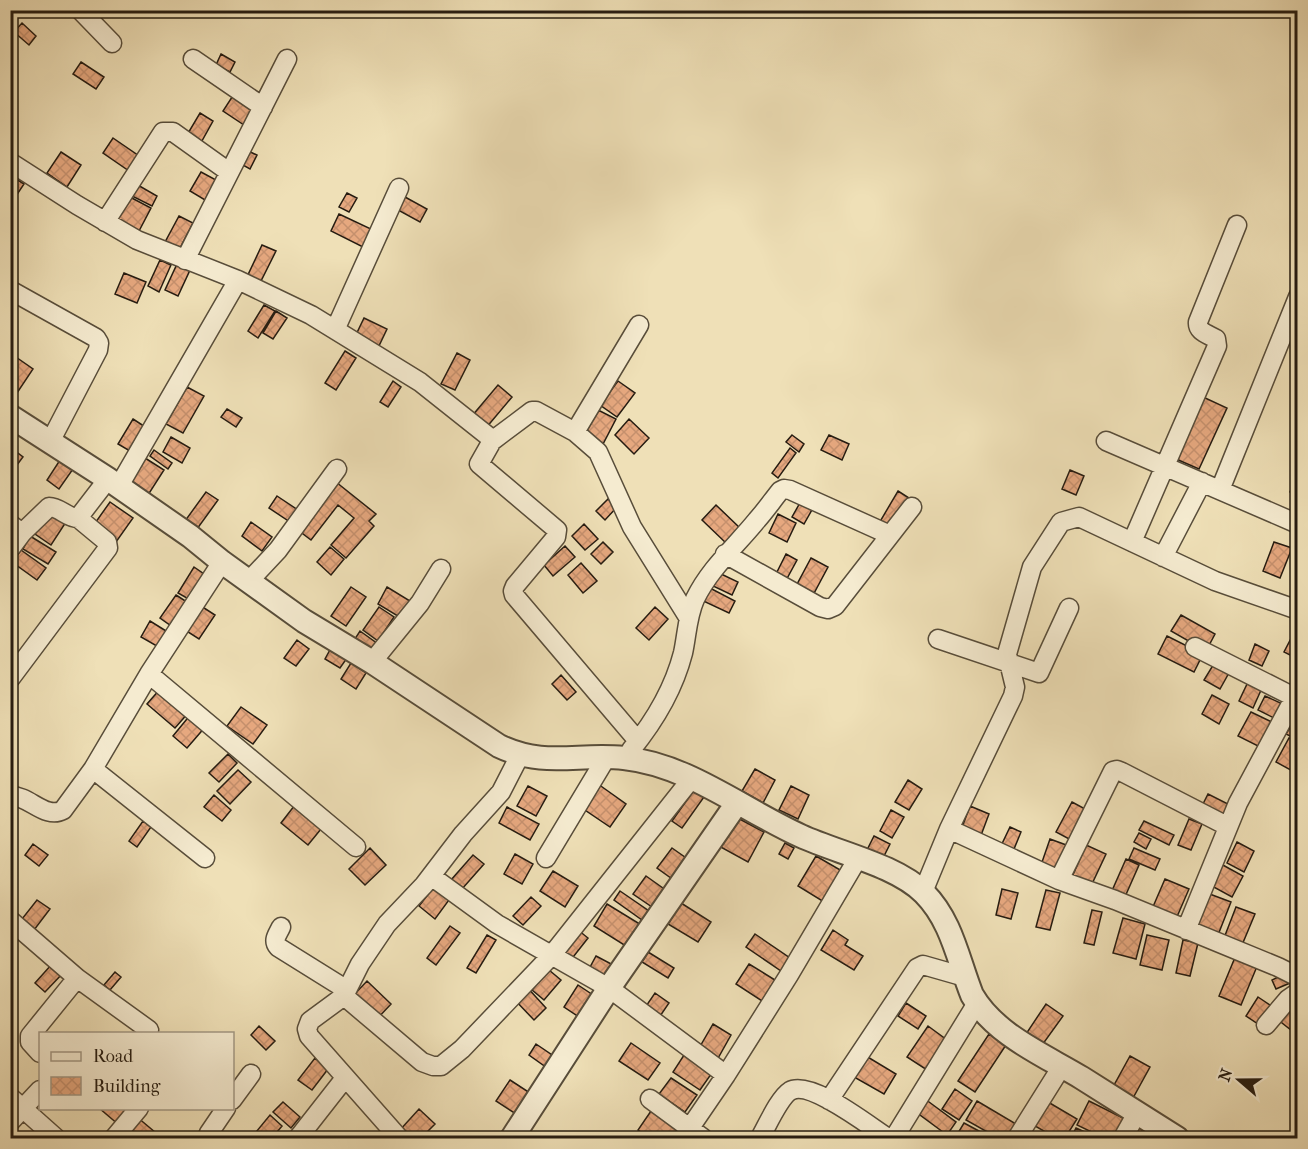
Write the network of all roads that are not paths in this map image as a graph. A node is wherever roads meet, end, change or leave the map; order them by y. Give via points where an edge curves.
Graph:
1 (80, 10) edge
2 (112, 43) dead end
3 (193, 59) dead end
4 (287, 59) dead end
5 (263, 107) junction
6 (10, 162) edge
7 (229, 172) junction
8 (399, 188) dead end
9 (105, 222) junction
10 (1237, 225) dead end
11 (185, 260) junction
12 (238, 280) junction
13 (10, 290) edge
14 (1298, 297) edge
15 (639, 325) dead end
16 (335, 330) junction
17 (13, 422) edge
18 (575, 432) junction
19 (492, 441) junction
20 (1106, 441) dead end
21 (50, 442) junction
22 (1166, 466) junction
23 (338, 469) dead end
24 (1203, 482) junction
25 (113, 483) junction
26 (1220, 490) junction
27 (912, 507) dead end
28 (78, 518) junction
29 (1298, 524) edge
30 (16, 529) edge
31 (890, 535) junction
32 (1132, 542) junction
33 (10, 549) edge
34 (725, 554) junction
35 (1163, 557) junction
36 (222, 562) junction
37 (441, 569) dead end
38 (248, 582) junction
39 (1069, 608) dead end
40 (1298, 610) edge
41 (688, 617) junction
42 (938, 639) dead end
43 (1195, 647) dead end
44 (372, 662) junction
45 (1010, 664) junction
46 (149, 674) junction
47 (10, 679) edge
48 (1295, 699) edge
49 (638, 741) junction
50 (520, 755) junction
51 (615, 758) junction
52 (93, 769) junction
53 (692, 778) junction
54 (10, 796) edge
55 (737, 803) junction
56 (1227, 826) junction
57 (949, 829) junction
58 (356, 847) dead end
59 (205, 858) dead end
60 (546, 858) dead end
61 (858, 858) junction
62 (431, 876) junction
63 (1059, 880) junction
64 (922, 892) junction
65 (10, 920) edge
66 (281, 927) dead end
67 (1186, 930) junction
68 (551, 956) junction
69 (965, 977) junction
70 (1298, 977) edge
71 (77, 978) junction
72 (609, 988) junction
73 (1298, 992) edge
74 (346, 993) junction
75 (977, 1003) junction
76 (1266, 1025) dead end
77 (149, 1030) dead end
78 (39, 1052) edge
79 (1062, 1066) junction
80 (251, 1074) dead end
81 (726, 1074) junction
82 (345, 1078) junction
83 (39, 1091) edge
84 (234, 1097) edge
85 (650, 1099) dead end
86 (830, 1100) junction
87 (17, 1103) edge
88 (137, 1110) edge
89 (225, 1110) edge
90 (1137, 1113) junction
91 (10, 1122) edge
92 (692, 1135) edge
93 (56, 1138) edge
94 (114, 1138) edge
95 (207, 1138) edge
96 (298, 1138) edge
97 (399, 1138) edge
98 (512, 1138) edge
99 (760, 1138) edge
100 (888, 1138) edge
101 (894, 1138) edge
102 (1017, 1138) edge
103 (1123, 1138) edge
104 (1177, 1138) edge

1 - 2 street
3 - 5 street
4 - 5 street
5 - 7 street
6 - 9 street
7 - 9 street via 172,132 163,132
7 - 11 street
8 - 16 street
9 - 11 street
10 - 22 street via 1198,321 1200,330 1216,339 1217,346
11 - 12 street
12 - 16 street
12 - 25 street
13 - 21 street via 99,343
14 - 26 street
15 - 18 street
16 - 19 street via 420,382
17 - 21 street
18 - 19 street via 532,411
18 - 41 street via 597,452 632,527
19 - 49 street via 479,464 557,530 556,537 515,586 514,595
20 - 22 street
21 - 25 street
22 - 24 street
22 - 32 street
23 - 38 street via 278,550
24 - 26 street
24 - 35 street
25 - 28 street
25 - 36 street
26 - 29 street
27 - 31 street
28 - 30 street via 49,507
28 - 47 street via 107,542 108,548
30 - 33 street
31 - 34 street via 784,489
31 - 34 street via 836,606 828,609
32 - 35 street
32 - 45 street via 1079,517 1061,522 1032,567 1007,654
34 - 41 street via 705,582
35 - 40 street via 1215,581
36 - 38 street
36 - 46 street
37 - 44 street via 420,603
38 - 44 street
39 - 45 street via 1039,673
41 - 49 street via 676,674
42 - 45 street
43 - 48 street
44 - 50 street via 483,736
45 - 57 street via 1013,696
46 - 52 street
46 - 58 street
48 - 56 street
49 - 51 street
50 - 51 street via 553,760
50 - 62 street via 501,792
51 - 53 street via 654,765
51 - 60 street
52 - 54 street via 56,814
52 - 59 street
53 - 55 street
53 - 68 street
55 - 61 street via 803,837
55 - 72 street
56 - 63 street via 1122,772 1113,771
56 - 67 street
57 - 63 street
57 - 64 street
61 - 64 street via 894,873
61 - 81 street
62 - 68 street via 497,924
62 - 74 street via 387,924
63 - 67 street
64 - 69 street via 945,923
65 - 71 street
66 - 74 street via 275,944
67 - 70 street
68 - 72 street
68 - 74 street via 441,1066 422,1062
69 - 75 street
69 - 86 street via 923,965 917,968
71 - 77 street
71 - 78 street via 30,1036
72 - 81 street
72 - 98 street
73 - 76 street
74 - 82 street via 310,1021 307,1029
75 - 79 street via 1003,1030
75 - 101 street
79 - 90 street
79 - 102 street
80 - 84 street
81 - 92 street
82 - 96 street
82 - 97 street
83 - 87 street
85 - 92 street
86 - 99 street via 808,1089 791,1090
86 - 100 street
87 - 91 street
87 - 93 street
88 - 94 street
89 - 95 street
90 - 103 street
90 - 104 street

